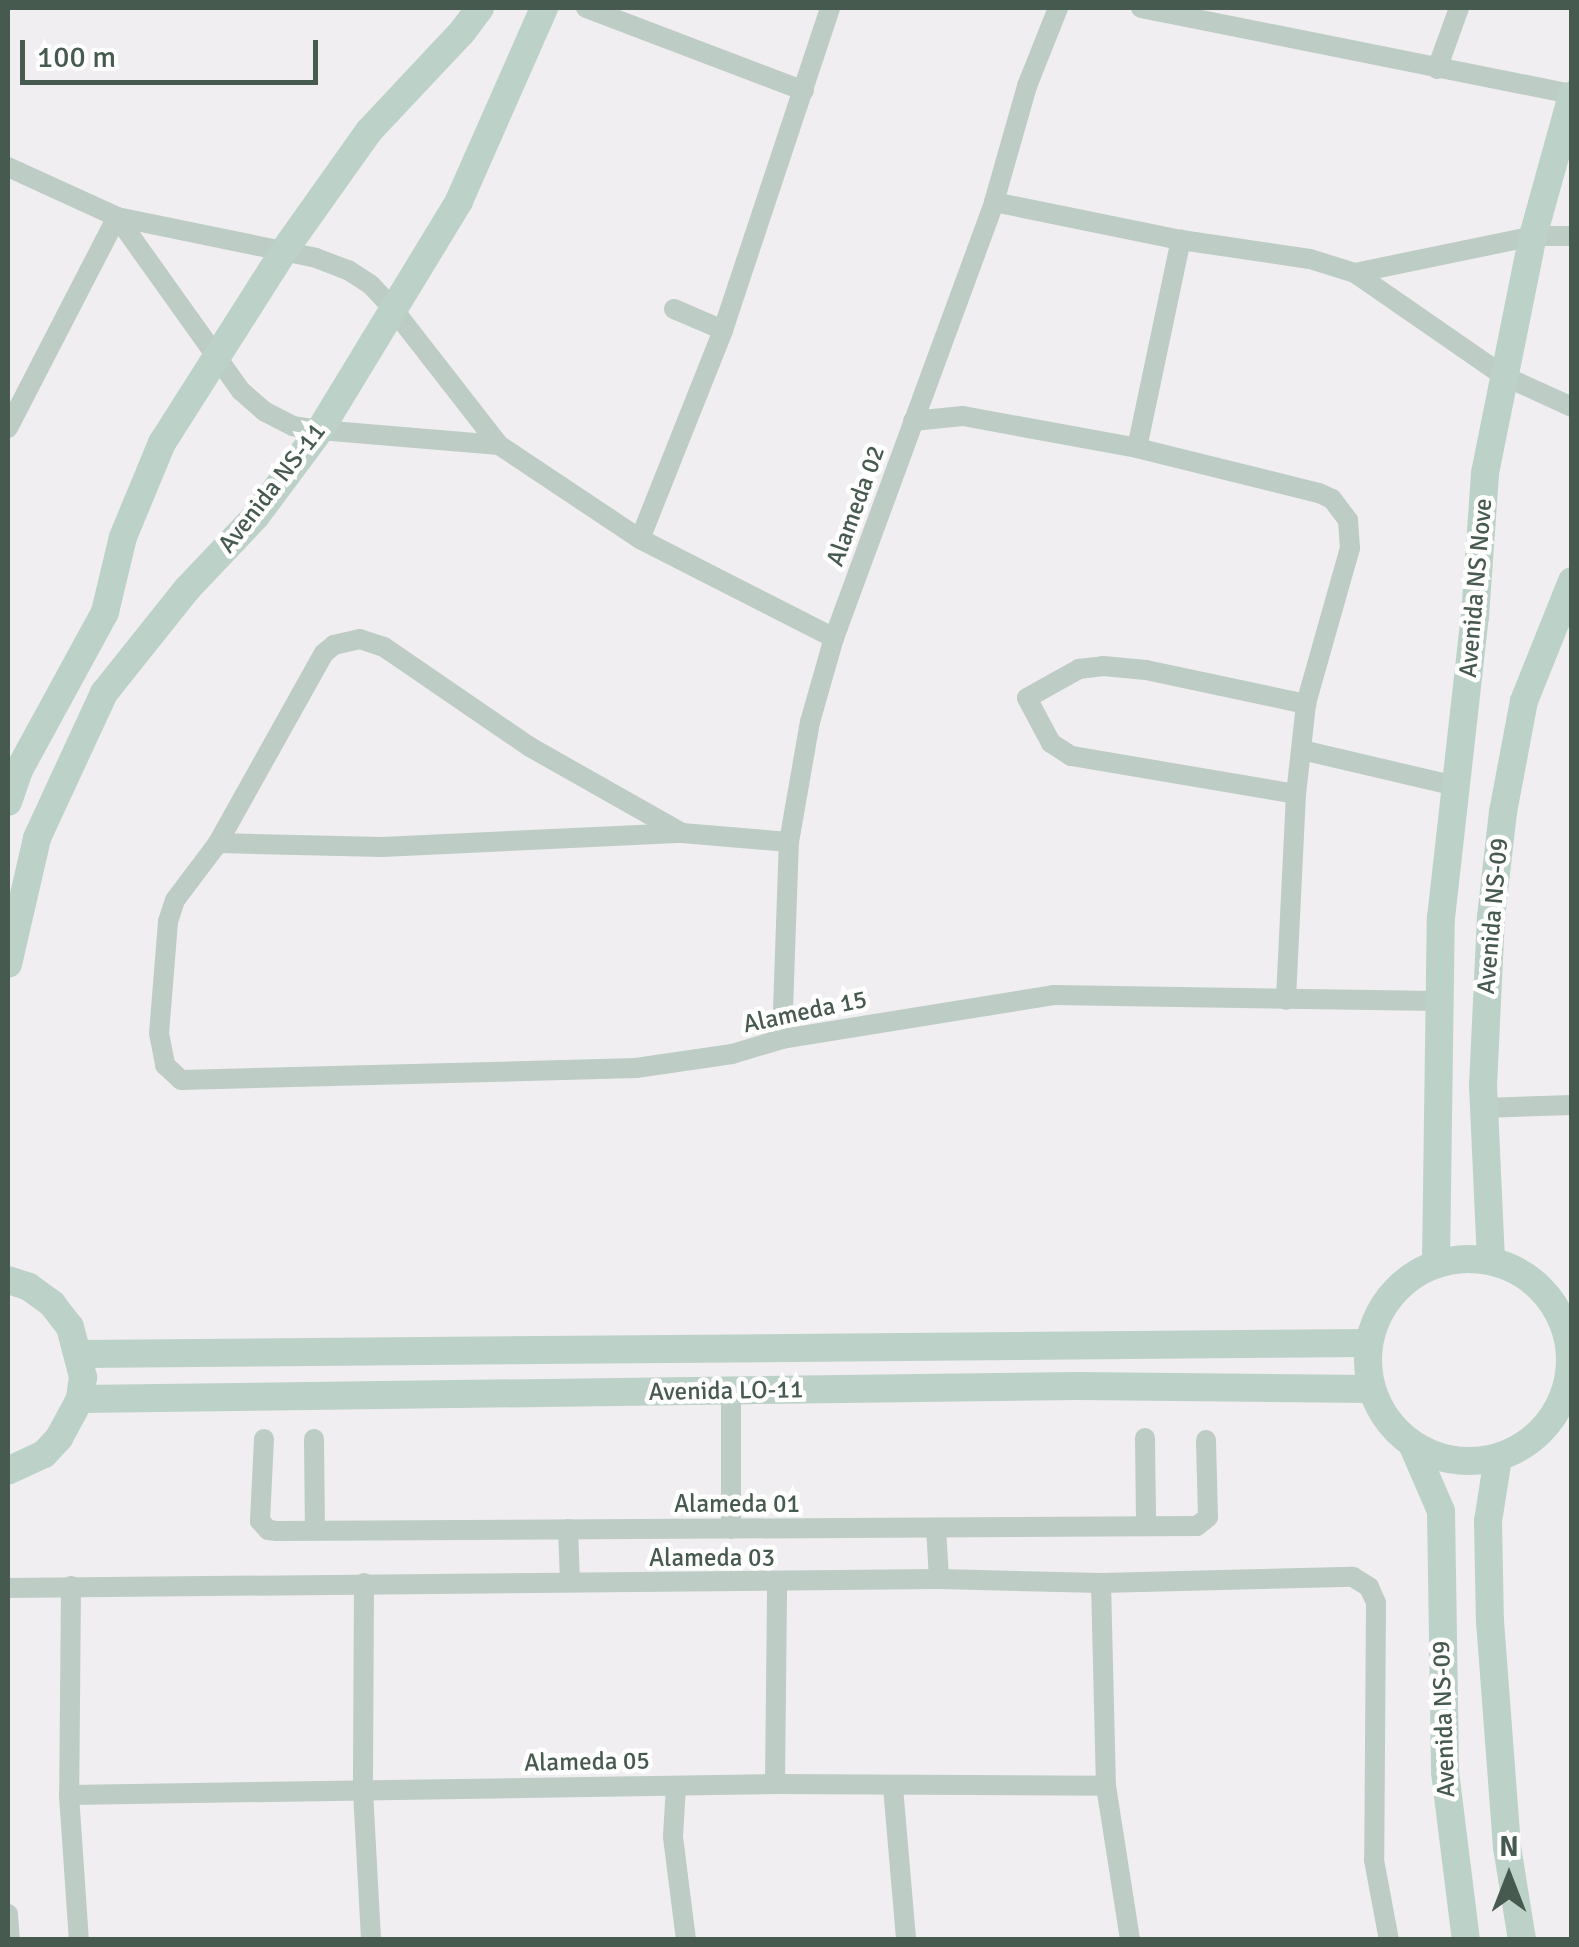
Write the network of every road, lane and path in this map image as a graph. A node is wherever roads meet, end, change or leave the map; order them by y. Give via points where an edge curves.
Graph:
1 (480, 8) edge
2 (544, 8) edge
3 (586, 8) edge
4 (830, 8) edge
5 (1058, 8) edge
6 (1141, 8) edge
7 (1459, 8) edge
8 (1195, 13) edge
9 (1437, 69) junction
10 (804, 91) junction
11 (1572, 95) edge
12 (8, 167) edge
13 (994, 202) junction
14 (117, 217) junction
15 (1533, 236) junction
16 (1572, 236) edge
17 (1182, 240) junction
18 (284, 252) junction
19 (1355, 273) junction
20 (393, 308) junction
21 (674, 309) dead end
22 (723, 330) junction
23 (218, 358) junction
24 (1504, 376) junction
25 (1572, 407) edge
26 (913, 421) junction
27 (8, 428) edge
28 (320, 430) junction
29 (499, 444) junction
30 (1137, 448) junction
31 (640, 539) junction
32 (1572, 581) edge
33 (834, 638) junction
34 (1306, 704) junction
35 (1302, 750) junction
36 (1456, 786) junction
37 (1296, 794) junction
38 (8, 802) edge
39 (682, 833) junction
40 (788, 842) junction
41 (218, 844) junction
42 (8, 964) edge
43 (1286, 1000) junction
44 (1438, 1001) junction
45 (782, 1038) junction
46 (1572, 1105) edge
47 (1484, 1108) junction
48 (1491, 1261) junction
49 (1436, 1262) junction
50 (8, 1280) edge
51 (1569, 1330) edge
52 (1368, 1344) junction
53 (80, 1354) junction
54 (1571, 1378) edge
55 (1372, 1390) junction
56 (731, 1391) junction
57 (80, 1399) junction
58 (1145, 1438) dead end
59 (264, 1439) dead end
60 (314, 1439) dead end
61 (1206, 1440) dead end
62 (1412, 1444) junction
63 (1498, 1458) junction
64 (8, 1471) edge
65 (1146, 1526) junction
66 (936, 1528) junction
67 (568, 1529) junction
68 (732, 1529) junction
69 (316, 1530) junction
70 (939, 1579) junction
71 (570, 1582) junction
72 (364, 1583) junction
73 (777, 1583) junction
74 (1101, 1583) junction
75 (71, 1586) junction
76 (8, 1588) edge
77 (775, 1784) junction
78 (676, 1786) junction
79 (1106, 1786) junction
80 (894, 1787) junction
81 (363, 1791) junction
82 (69, 1794) junction
83 (8, 1914) edge
84 (10, 1940) edge
85 (79, 1940) edge
86 (371, 1940) edge
87 (686, 1940) edge
88 (906, 1940) edge
89 (1130, 1940) edge
90 (1390, 1940) edge
91 (1466, 1940) edge
92 (1522, 1940) edge

1 - 18 street via 369,131
2 - 20 street, Avenida NS-11 via 458,201
3 - 10 street
4 - 10 street
5 - 13 street, Alameda 02 via 1026,86
6 - 8 street
7 - 9 street
8 - 9 street
9 - 11 street
10 - 22 street
11 - 15 street, Avenida NS Nove
12 - 14 street
13 - 17 street
13 - 26 street, Alameda 02
14 - 18 street
14 - 23 street
14 - 27 street
15 - 16 street
15 - 19 street
15 - 24 street, Avenida NS Nove
17 - 19 street via 1310,259
17 - 30 street
18 - 20 street via 348,270
18 - 23 street
19 - 24 street
20 - 28 street, Avenida NS-11
20 - 29 street
21 - 22 street
22 - 31 street
23 - 28 street via 264,411 292,426
23 - 38 street via 162,443 123,537 106,612
24 - 25 street
24 - 36 street, Avenida NS Nove via 1485,473
26 - 30 street via 963,416
26 - 33 street, Alameda 02
28 - 29 street
28 - 42 street, Avenida NS-11 via 256,516 104,693 37,838
29 - 31 street
30 - 34 street via 1332,499 1348,520 1350,548
31 - 33 street
32 - 47 street, Avenida NS-09 via 1524,701 1502,812 1485,1000
33 - 40 street, Alameda 02
34 - 35 street
34 - 37 street via 1104,666 1079,669 1027,698 1051,743 1070,756
35 - 36 street
35 - 37 street
36 - 44 street, Avenida NS Nove
37 - 43 street
39 - 40 street
39 - 41 street via 382,847
39 - 41 street via 530,747 384,646 360,639 324,653
40 - 45 street, Alameda 02
41 - 45 street, Alameda 15 via 182,886 168,922 159,1033 166,1065 181,1080 636,1068 732,1054
43 - 44 street, Alameda 15
43 - 45 street, Alameda 15 via 1052,995
44 - 49 street, Avenida NS Nove
46 - 47 street
47 - 48 street, Avenida NS-09
48 - 49 street
48 - 51 street via 1524,1274 1550,1298
49 - 52 street via 1396,1290
50 - 53 street via 52,1304
51 - 54 street
52 - 53 street, Avenida LO-11
52 - 55 street
53 - 57 street
54 - 63 street via 1545,1428
55 - 56 street, Avenida LO-11
55 - 62 street via 1387,1420
56 - 57 street, Avenida LO-11
56 - 68 street
57 - 64 street via 44,1454
58 - 65 street
59 - 69 street, Alameda 01 via 260,1521 268,1530
60 - 69 street
61 - 65 street, Alameda 01 via 1208,1516 1197,1526
62 - 63 street via 1462,1462
62 - 91 street, Avenida NS-09 via 1441,1511 1445,1772
63 - 92 street, Avenida NS-09 via 1488,1521 1490,1622 1507,1847
65 - 66 street, Alameda 01
66 - 68 street, Alameda 01
66 - 70 street
67 - 68 street, Alameda 01
67 - 69 street, Alameda 01
67 - 71 street
70 - 73 street, Alameda 03
70 - 74 street, Alameda 03
71 - 72 street, Alameda 03
71 - 73 street, Alameda 03
72 - 75 street, Alameda 03
72 - 81 street
73 - 77 street
74 - 79 street
74 - 90 street, Alameda 03 via 1352,1577 1368,1587 1376,1603 1374,1860
75 - 76 street, Alameda 03
75 - 82 street
77 - 78 street, Alameda 05
77 - 80 street, Alameda 05
78 - 81 street, Alameda 05
78 - 87 street via 673,1837
79 - 80 street, Alameda 05
79 - 89 street
80 - 88 street
81 - 82 street, Alameda 05
81 - 86 street
82 - 85 street
83 - 84 street

